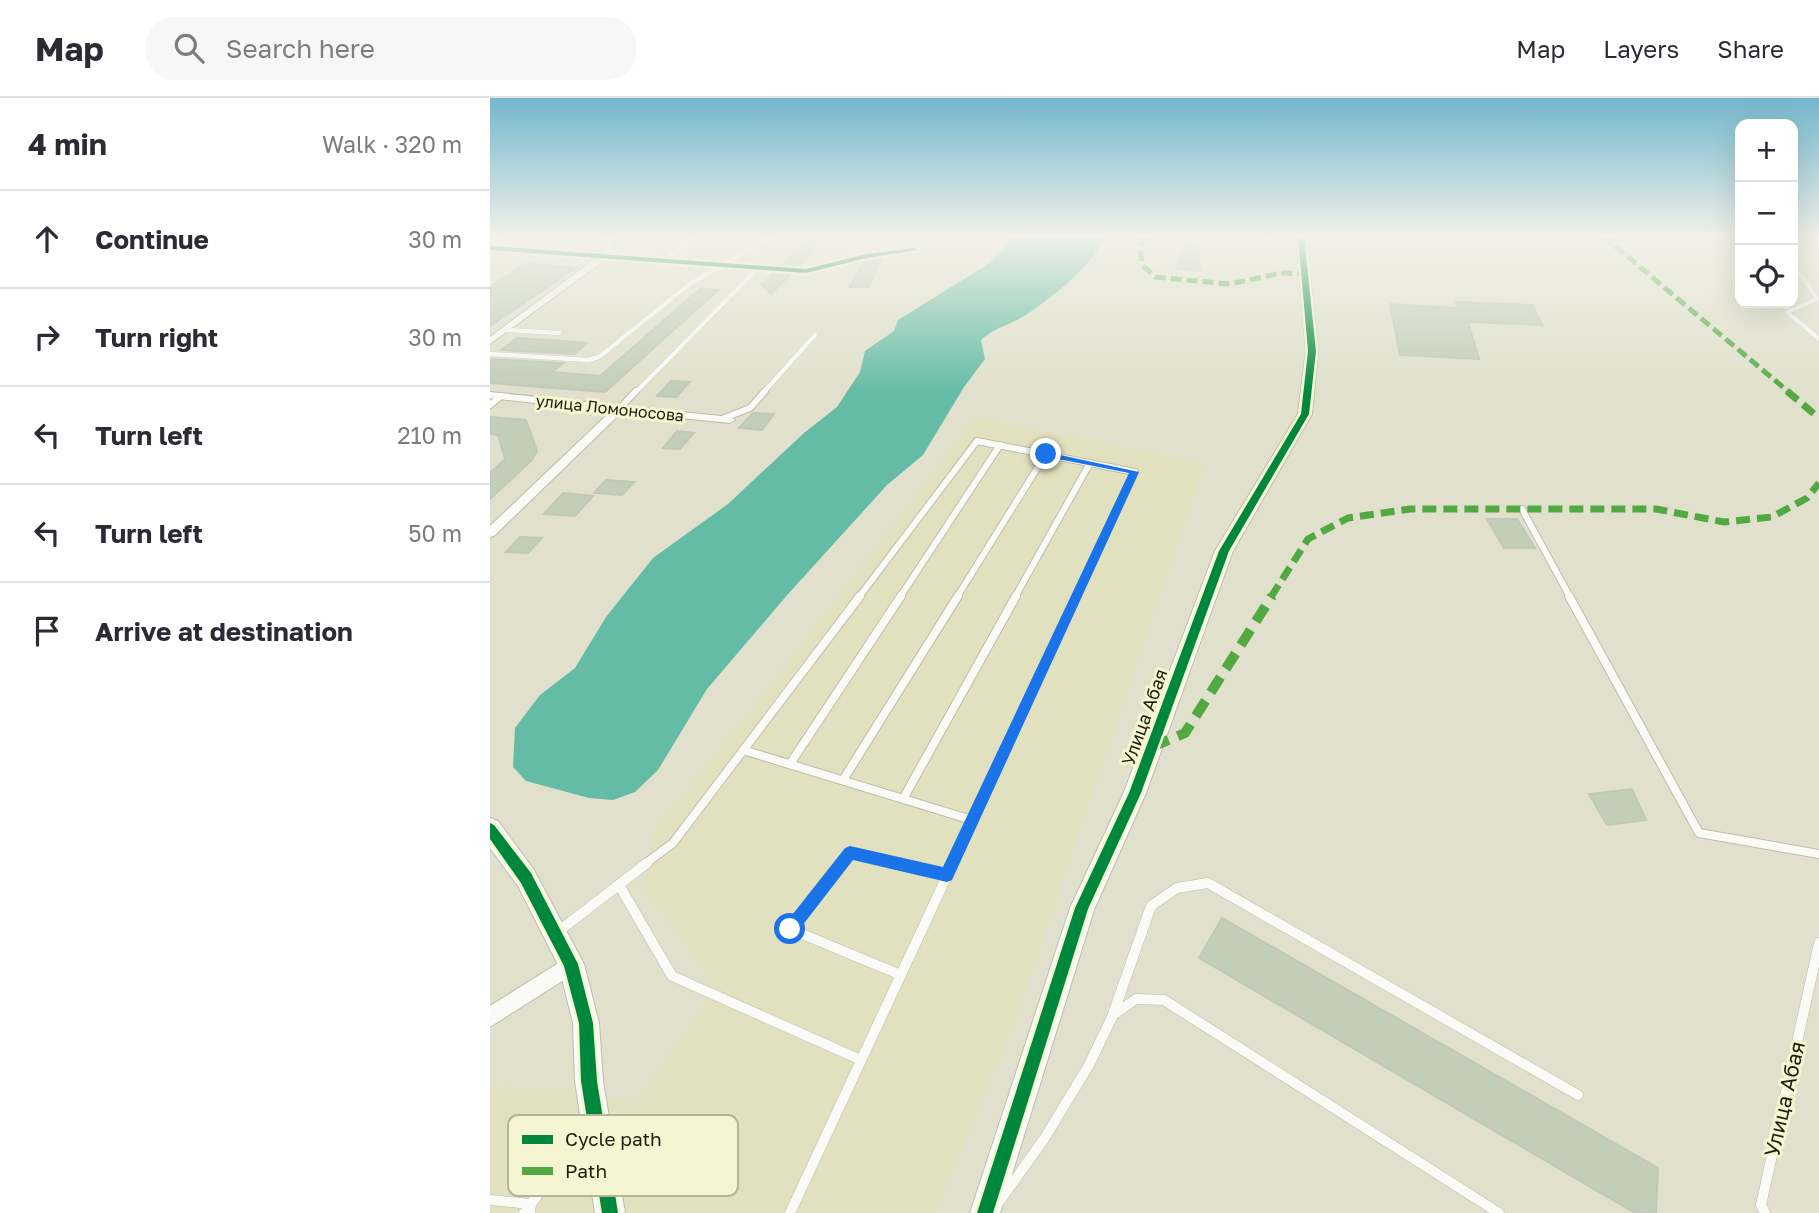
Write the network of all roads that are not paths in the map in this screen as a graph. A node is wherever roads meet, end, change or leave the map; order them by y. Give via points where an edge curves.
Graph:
1 (560, 288) edge
2 (685, 288) edge
3 (737, 288) edge
4 (1306, 288) edge
5 (1809, 288) edge
6 (1798, 307) edge
7 (1796, 308) edge
8 (498, 333) edge
9 (559, 333) dead end
10 (815, 335) dead end
11 (1819, 339) edge
12 (490, 341) edge
13 (490, 354) edge
14 (496, 396) edge
15 (490, 405) edge
16 (619, 409) junction
17 (726, 420) joint
18 (1000, 445) junction
19 (1046, 454) junction
20 (1090, 463) junction
21 (1522, 509) dead end
22 (490, 533) edge
23 (743, 750) junction
24 (790, 764) junction
25 (843, 780) junction
26 (903, 799) junction
27 (972, 820) junction
28 (490, 829) edge
29 (1819, 854) edge
30 (947, 875) junction
31 (620, 885) junction
32 (555, 934) junction
33 (1819, 943) edge
34 (571, 964) junction
35 (901, 975) junction
36 (1113, 1014) junction
37 (490, 1017) edge
38 (861, 1060) junction
39 (1578, 1095) dead end
40 (594, 1115) edge
41 (490, 1200) edge
42 (528, 1210) edge
43 (790, 1213) edge
44 (985, 1213) edge
45 (991, 1213) edge
46 (1499, 1213) edge
47 (1765, 1213) edge

1 - 8 street
2 - 13 lane via 599,357
3 - 16 lane
4 - 44 street, Улица Абая via 1312,351 1305,414 1224,551 1135,793 1082,908
5 - 6 lane via 1816,299
7 - 11 lane via 1787,312
8 - 9 lane
8 - 12 street
10 - 17 lane via 750,408
14 - 15 lane
14 - 16 street, улица Ломоносова
16 - 17 street, улица Ломоносова
16 - 22 street
18 - 19 lane
18 - 23 lane via 976,441
18 - 24 lane
19 - 20 lane
19 - 25 lane
20 - 26 lane
20 - 27 lane via 1135,472
21 - 29 lane via 1699,833
23 - 24 lane
23 - 31 lane via 673,843
24 - 25 lane
25 - 26 lane
26 - 27 lane
27 - 30 lane
28 - 32 street via 527,878
30 - 35 lane
30 - 35 lane via 850,853 790,929
31 - 32 lane
31 - 38 lane via 672,976
32 - 34 street
33 - 47 lane, Улица Абая via 1761,1205
34 - 37 street
34 - 40 street via 586,1024
35 - 38 lane
36 - 39 lane via 1151,906 1163,893 1187,883 1208,883
36 - 45 lane via 1051,1128
36 - 46 lane via 1136,999 1164,1000
38 - 43 lane
41 - 42 lane

